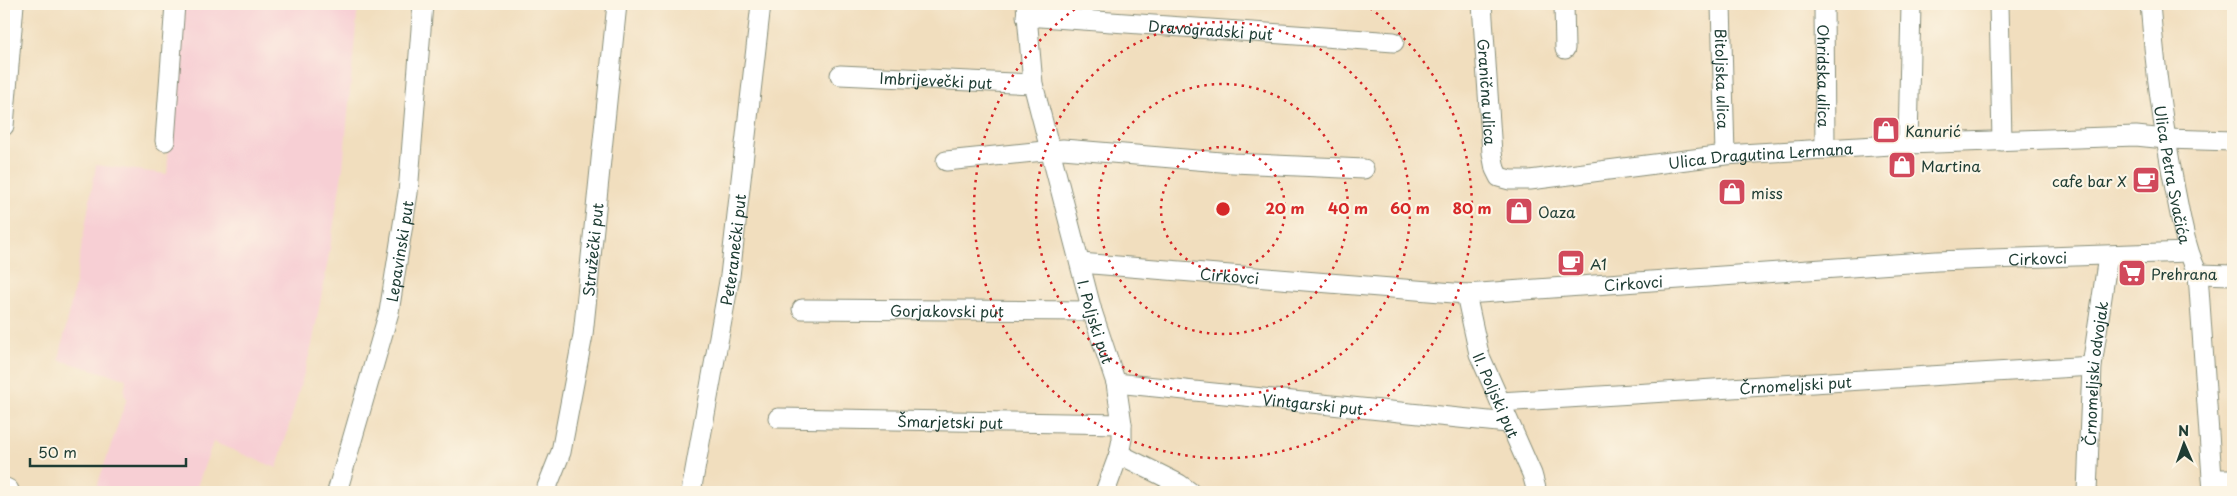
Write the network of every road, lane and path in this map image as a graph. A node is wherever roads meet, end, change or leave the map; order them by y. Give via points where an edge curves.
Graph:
1 (14, 4) edge
2 (175, 4) edge
3 (423, 4) edge
4 (618, 4) edge
5 (761, 4) edge
6 (1482, 4) edge
7 (1564, 4) edge
8 (1721, 4) edge
9 (1824, 4) edge
10 (1911, 4) edge
11 (1999, 4) edge
12 (2150, 4) edge
13 (1026, 10) edge
14 (1394, 42) dead end
15 (1566, 49) dead end
16 (840, 76) dead end
17 (1033, 84) junction
18 (4, 126) edge
19 (2166, 139) junction
20 (165, 141) dead end
21 (2002, 141) junction
22 (2233, 141) edge
23 (1908, 144) junction
24 (1825, 148) junction
25 (1051, 151) junction
26 (1725, 155) junction
27 (946, 161) dead end
28 (1364, 170) dead end
29 (1499, 176) joint
30 (2188, 252) junction
31 (2108, 256) junction
32 (1080, 263) junction
33 (2198, 274) junction
34 (2233, 275) edge
35 (1466, 294) junction
36 (802, 309) dead end
37 (1092, 311) junction
38 (2092, 366) junction
39 (1116, 383) junction
40 (1500, 402) junction
41 (778, 418) dead end
42 (1122, 424) junction
43 (1508, 424) junction
44 (1119, 454) junction
45 (2233, 479) edge
46 (2213, 486) edge
47 (337, 492) edge
48 (545, 492) edge
49 (692, 492) edge
50 (1105, 492) edge
51 (1190, 492) edge
52 (1537, 492) edge
53 (2087, 492) edge

1 - 18 street
2 - 20 street
3 - 47 street, Lepavinski put via 408,193 389,312
4 - 48 street, Stružečki put via 583,335 561,452
5 - 49 street, Peteranečki put via 730,276
6 - 29 street, Granična ulica via 1492,153
7 - 15 street
8 - 26 street, Bitoljska ulica
9 - 24 street, Ohridska ulica
10 - 23 street
11 - 21 street
12 - 19 street, Ulica Petra Svačića via 2155,68
13 - 14 street, Dravogradski put
13 - 17 street, I. Poljski put
16 - 17 street, Imbrijevečki put
17 - 25 street, I. Poljski put
19 - 21 street, Ulica Dragutina Lermana via 2136,136
19 - 22 street, Ulica Dragutina Lermana
19 - 30 street, Ulica Petra Svačića
21 - 23 street, Ulica Dragutina Lermana
23 - 24 street, Ulica Dragutina Lermana
24 - 26 street, Ulica Dragutina Lermana
25 - 27 street
25 - 28 street
25 - 32 street, I. Poljski put
26 - 29 street, Ulica Dragutina Lermana via 1530,180 1510,180
30 - 31 street, Cirkovci
30 - 33 street, Ulica Petra Svačića
31 - 35 street, Cirkovci via 1937,262
31 - 38 street, Črnomeljski odvojak
32 - 35 street, Cirkovci
32 - 37 street, I. Poljski put
33 - 34 street
33 - 46 street, Ulica Petra Svačića
35 - 40 street, II. Poljski put via 1479,354
36 - 37 street, Gorjakovski put
37 - 39 street, I. Poljski put
38 - 40 street, Črnomeljski put
38 - 53 street, Črnomeljski odvojak
39 - 42 street, I. Poljski put
39 - 43 street, Vintgarski put
40 - 43 street, II. Poljski put
41 - 42 street, Šmarjetski put
42 - 44 street, I. Poljski put
43 - 52 street, II. Poljski put
44 - 50 street, I. Poljski put
44 - 51 street
45 - 46 street

